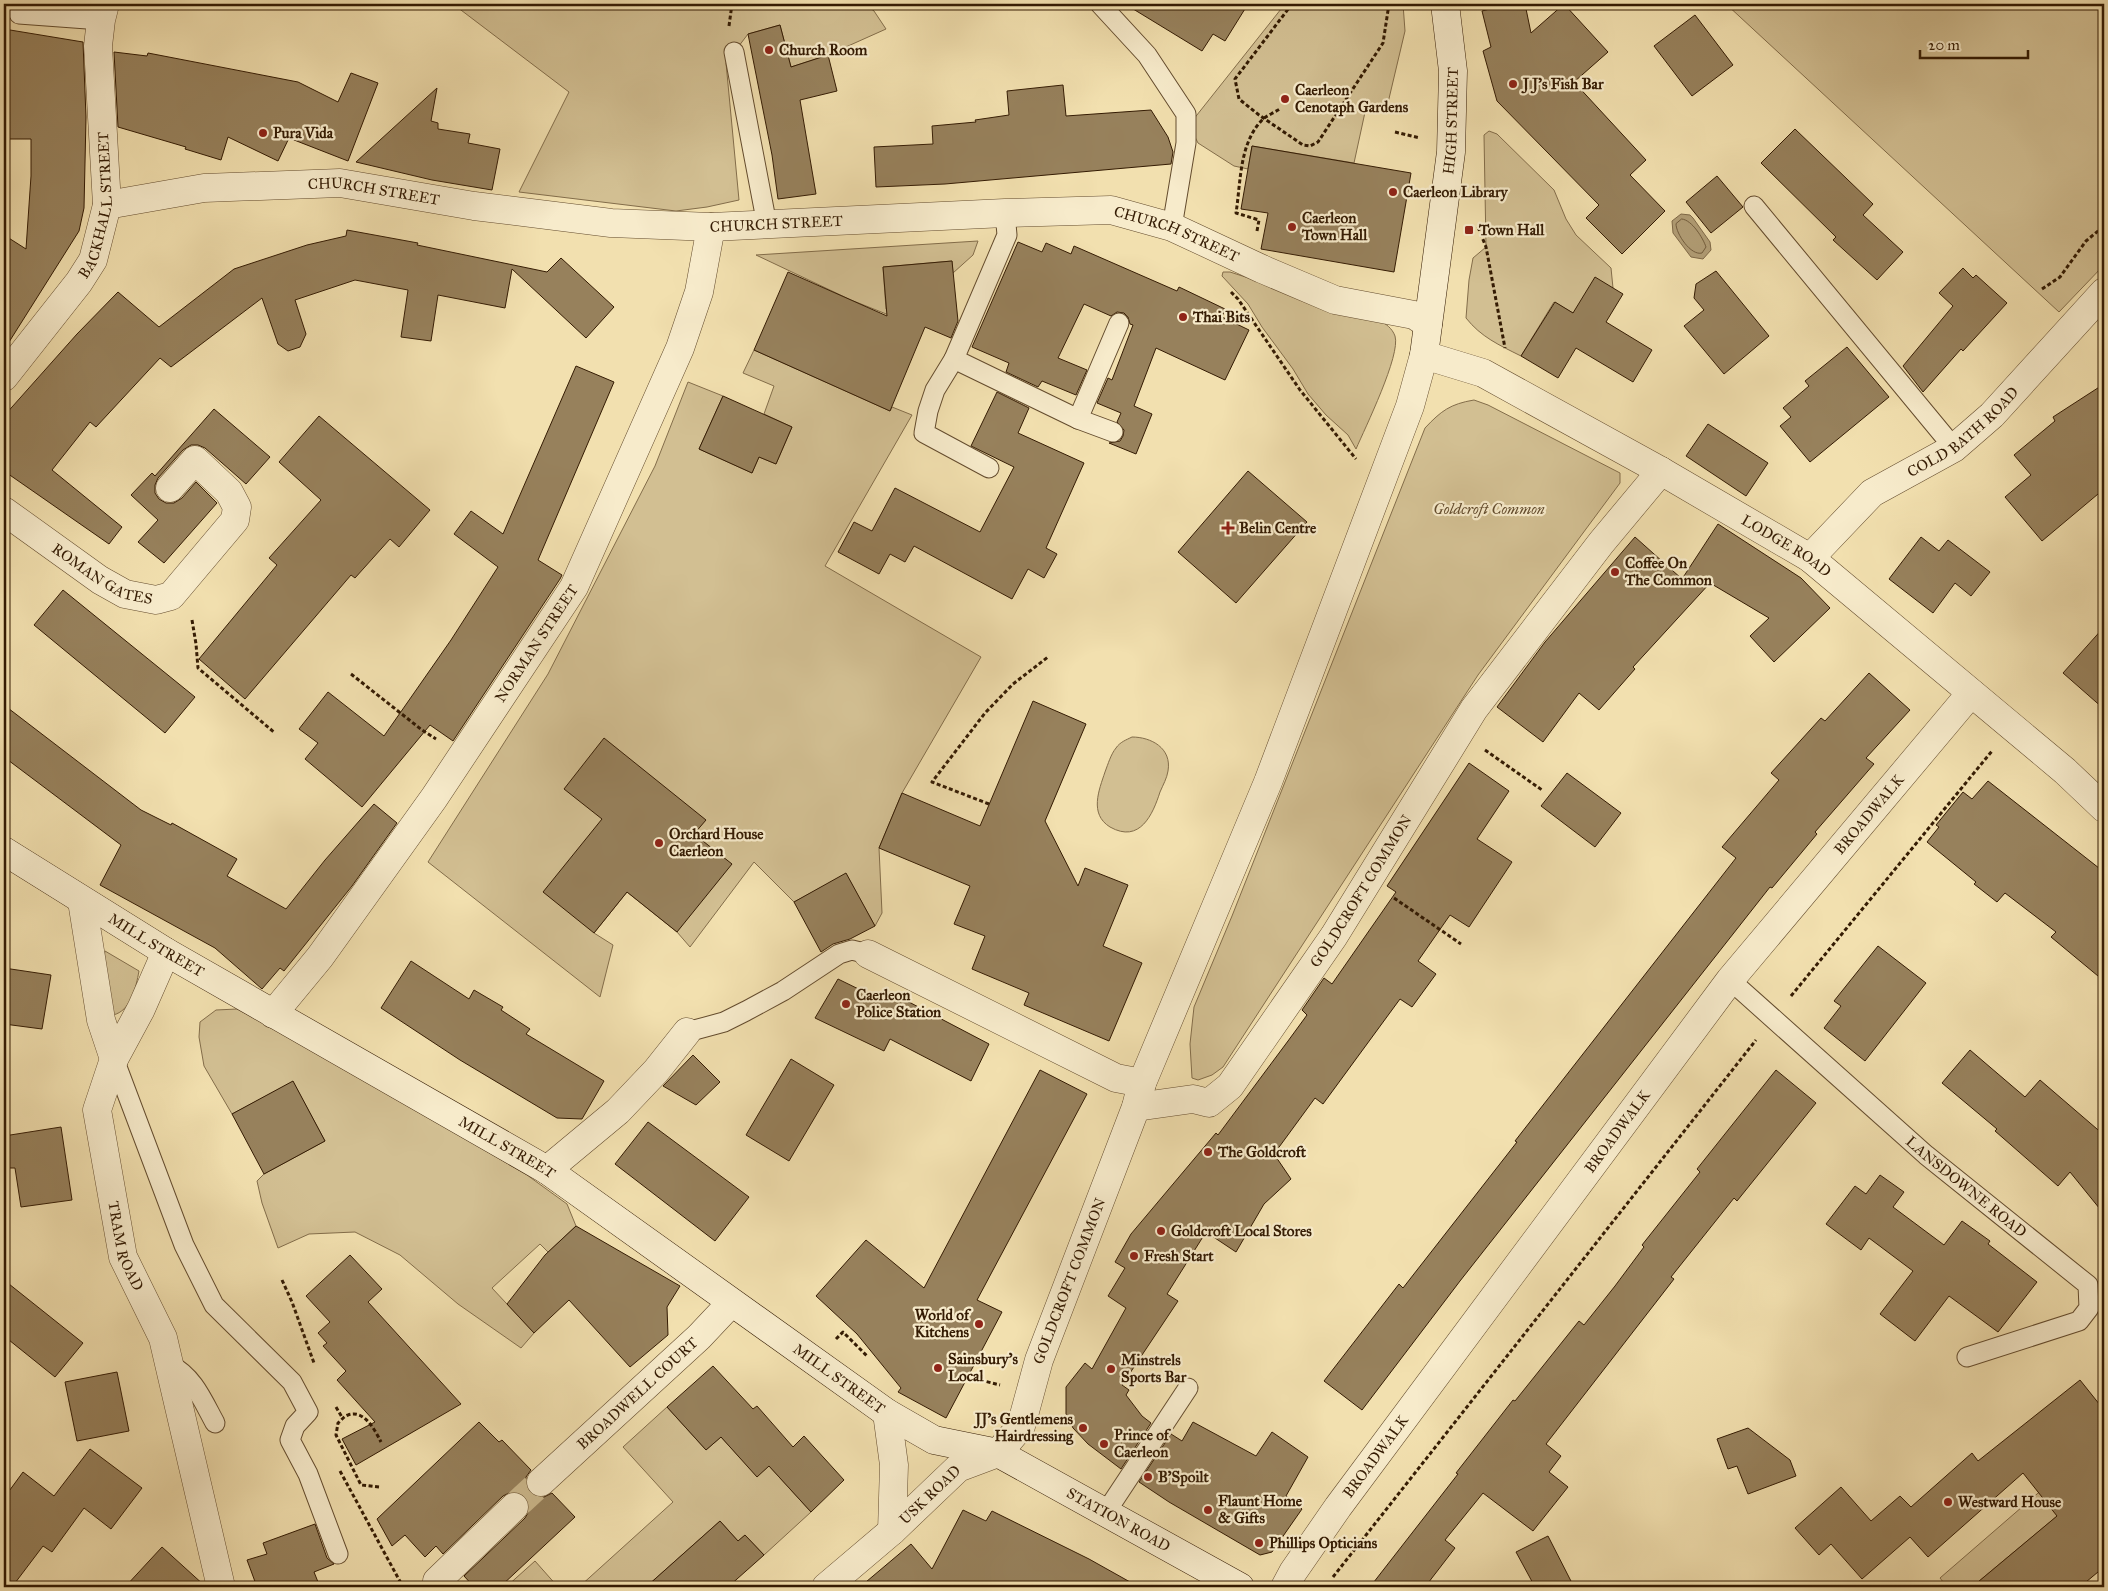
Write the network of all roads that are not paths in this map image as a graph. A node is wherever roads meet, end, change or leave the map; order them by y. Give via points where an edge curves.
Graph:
1 (1100, 4) edge
2 (1445, 4) edge
3 (103, 12) edge
4 (19, 14) dead end
5 (734, 52) dead end
6 (107, 205) junction
7 (1754, 206) dead end
8 (1005, 213) junction
9 (767, 225) junction
10 (711, 227) junction
11 (1172, 227) junction
12 (2104, 292) edge
13 (1119, 323) dead end
14 (1428, 324) junction
15 (1424, 355) junction
16 (954, 359) junction
17 (4, 377) edge
18 (1078, 418) junction
19 (1113, 432) dead end
20 (1954, 448) junction
21 (989, 468) dead end
22 (1662, 471) junction
23 (170, 488) dead end
24 (4, 512) edge
25 (1810, 558) junction
26 (1971, 693) junction
27 (2104, 808) edge
28 (4, 852) edge
29 (82, 901) junction
30 (166, 952) junction
31 (868, 954) joint
32 (1730, 980) junction
33 (272, 1014) junction
34 (687, 1032) joint
35 (114, 1059) junction
36 (1139, 1095) junction
37 (546, 1170) junction
38 (739, 1303) junction
39 (1967, 1358) dead end
40 (170, 1365) junction
41 (1188, 1388) dead end
42 (887, 1413) junction
43 (215, 1423) dead end
44 (998, 1453) junction
45 (541, 1482) tunnel mouth
46 (514, 1507) tunnel mouth
47 (1106, 1512) junction
48 (892, 1531) junction
49 (338, 1554) dead end
50 (438, 1582) dead end
51 (221, 1587) edge
52 (826, 1587) edge
53 (1240, 1587) edge
54 (1286, 1587) edge

1 - 11 lane via 1147,55 1186,114 1186,143
2 - 14 street, HIGH STREET via 1453,72 1451,152
3 - 4 lane
3 - 6 street, BACKHALL STREET via 98,46
5 - 9 lane
6 - 10 street, CHURCH STREET via 204,188 340,183 474,206 601,222
6 - 17 street, BACKHALL STREET via 92,260 79,282
7 - 20 lane
8 - 9 street, CHURCH STREET
8 - 11 street, CHURCH STREET via 1111,210
8 - 16 lane via 1007,235
9 - 10 street, CHURCH STREET
10 - 33 street, NORMAN STREET via 699,292 680,348 574,588 367,893 320,957
11 - 14 street, CHURCH STREET via 1335,300 1414,315
12 - 20 street, COLD BATH ROAD via 1992,415
13 - 18 lane
14 - 15 street, HIGH STREET
15 - 22 street, LODGE ROAD via 1483,373
15 - 36 street, GOLDCROFT COMMON via 1407,416 1268,782
16 - 18 lane
16 - 21 lane via 935,390 924,433
18 - 19 lane
20 - 25 street, COLD BATH ROAD via 1872,494
22 - 25 street, LODGE ROAD
22 - 36 street, GOLDCROFT COMMON via 1601,543 1479,702 1334,936 1230,1086 1209,1104 1193,1099
23 - 24 street, ROMAN GATES via 195,460 229,492 237,507 235,520 171,596 156,600 125,594 100,580
25 - 26 street, LODGE ROAD
26 - 27 street, LODGE ROAD
26 - 32 street, BROADWALK
28 - 29 street, MILL STREET
29 - 30 street, MILL STREET
29 - 35 street via 101,1020
30 - 33 street, MILL STREET
30 - 35 street, TRAM ROAD
31 - 34 lane via 852,950 839,954 746,1012
31 - 36 street via 1116,1078
32 - 39 lane, LANSDOWNE ROAD via 1926,1155 2088,1285 2088,1308 2079,1321
32 - 54 street, BROADWALK via 1338,1507
33 - 37 street, MILL STREET
34 - 37 street via 618,1111
35 - 40 street, TRAM ROAD via 97,1110 123,1257 163,1338
35 - 49 lane via 184,1245 214,1305 292,1382 308,1412 295,1426 290,1440 308,1474
36 - 44 street, GOLDCROFT COMMON via 1039,1360 1021,1426
37 - 38 street, MILL STREET
38 - 42 street, MILL STREET
38 - 45 street, BROADWELL COURT
40 - 43 lane via 182,1370
40 - 51 street, TRAM ROAD
41 - 47 lane
42 - 44 street, MILL STREET via 934,1440
42 - 48 street, USK ROAD via 894,1465
44 - 47 street, STATION ROAD
44 - 48 street, USK ROAD via 958,1468
46 - 50 street
47 - 53 street, STATION ROAD
48 - 52 street, USK ROAD

